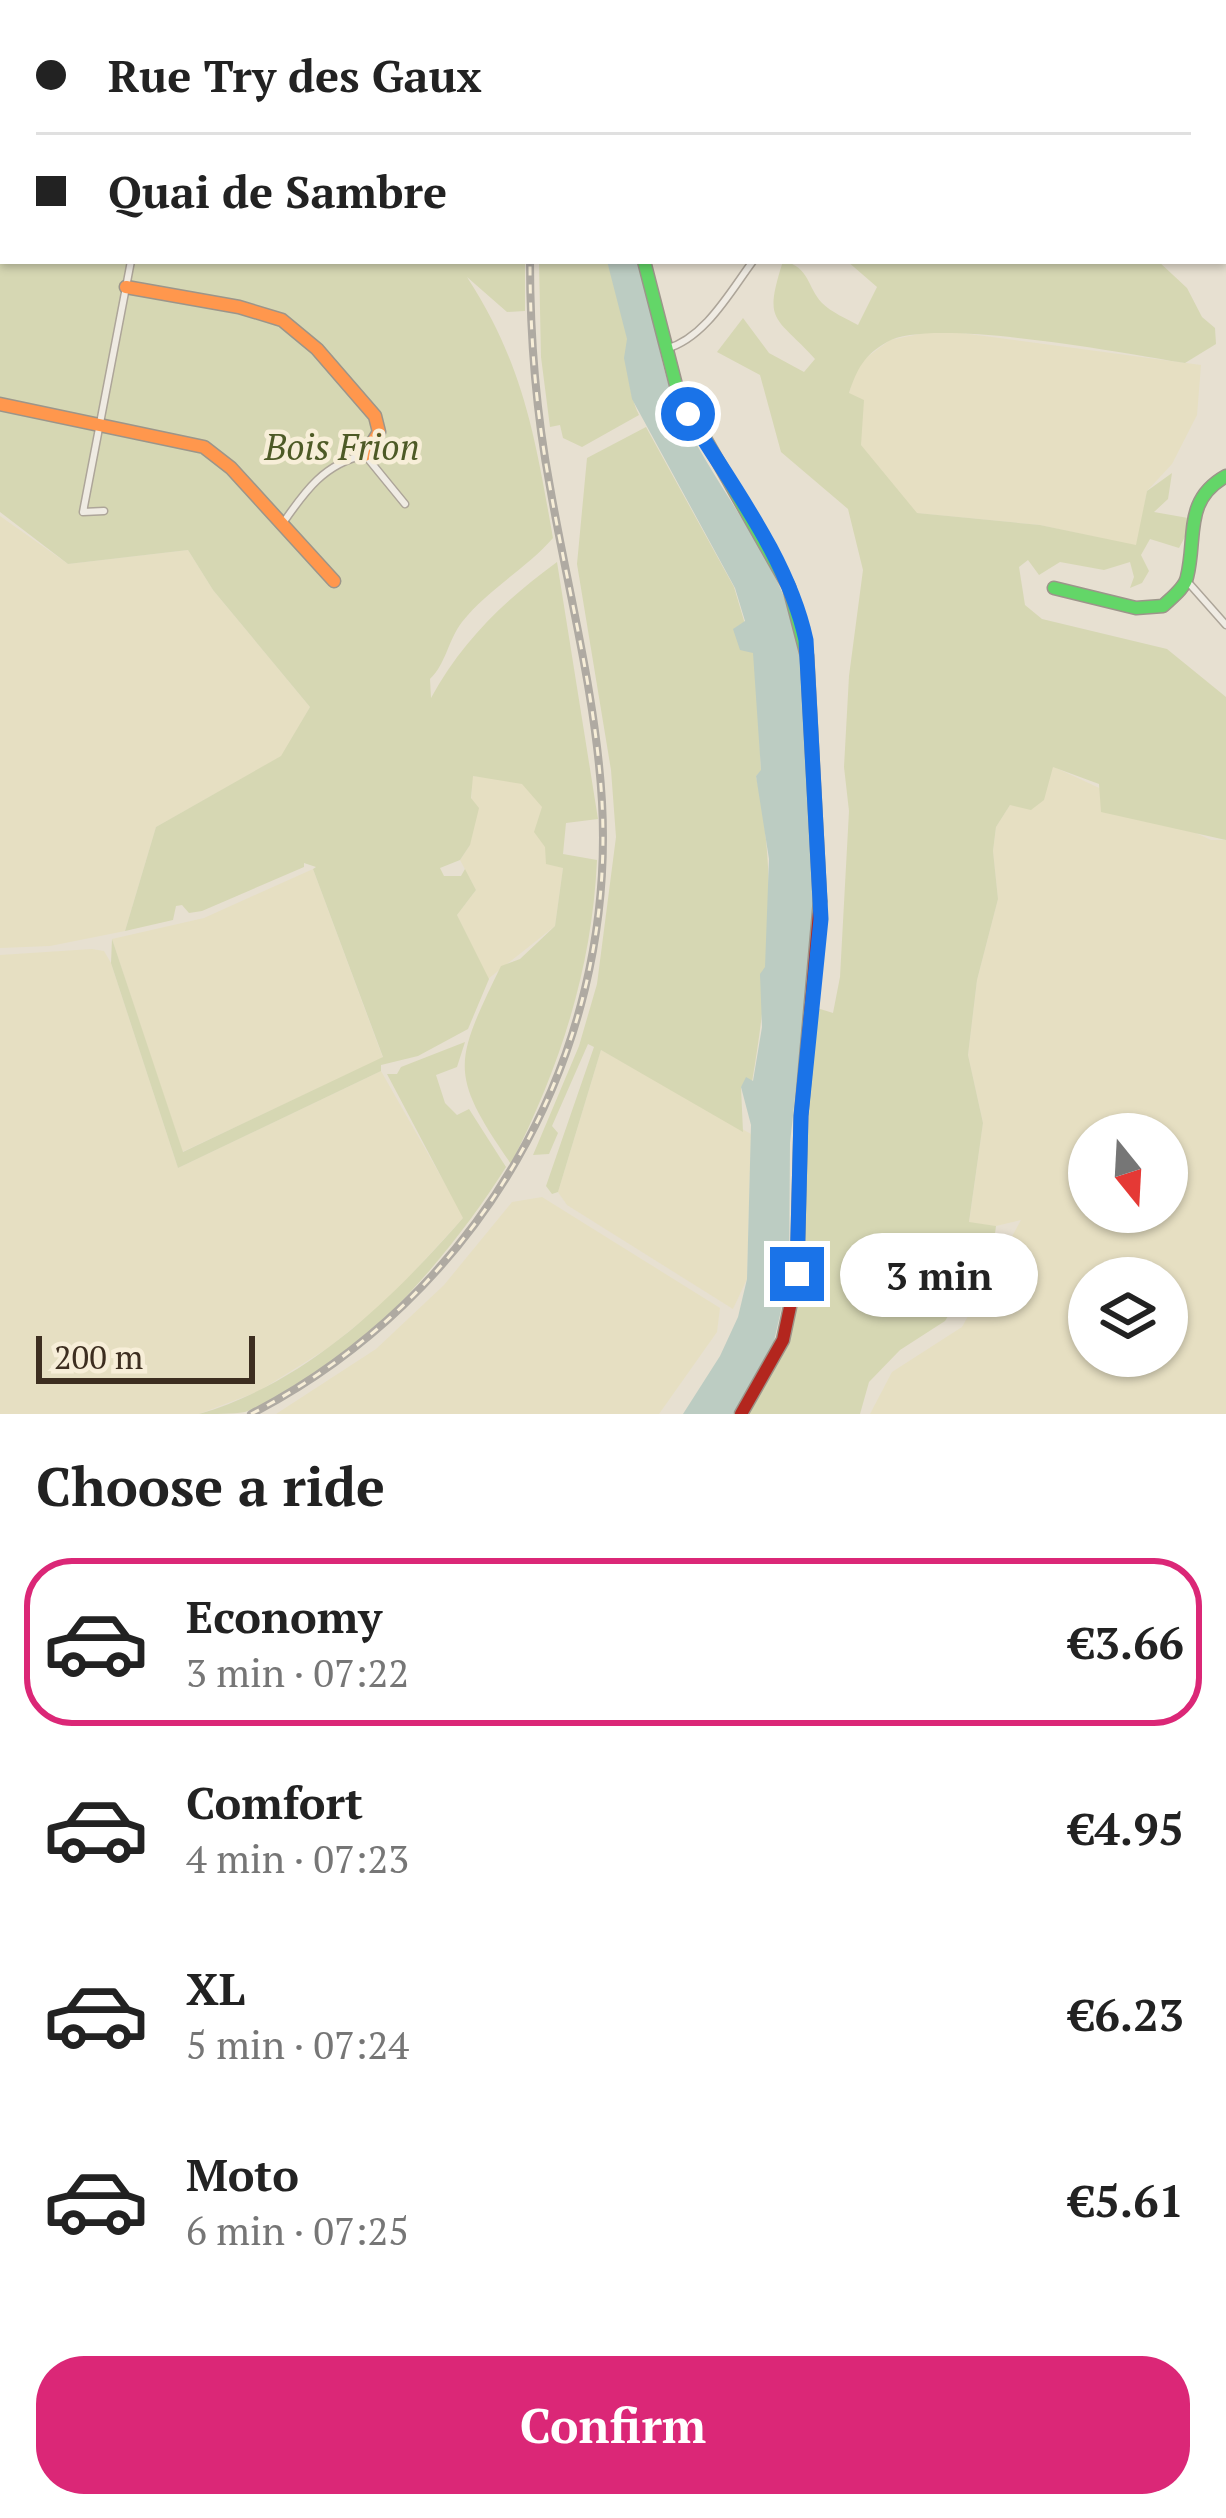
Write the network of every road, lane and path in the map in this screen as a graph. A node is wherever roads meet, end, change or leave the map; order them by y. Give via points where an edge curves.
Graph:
1 (130, 264) edge
2 (645, 264) edge
3 (751, 264) edge
4 (126, 287) junction
5 (667, 349) junction
6 (0, 404) edge
7 (99, 424) junction
8 (364, 454) junction
9 (1226, 476) edge
10 (405, 504) dead end
11 (104, 511) dead end
12 (283, 523) junction
13 (1186, 580) junction
14 (334, 581) dead end
15 (1054, 589) dead end
16 (1226, 625) edge
17 (742, 1414) edge

1 - 4 street
2 - 5 street
3 - 5 street via 702,326
4 - 7 street
4 - 8 street via 291,325 375,416 379,432
5 - 17 street via 688,414 771,553 802,625 820,862 794,1297 783,1340
6 - 7 street
7 - 11 street via 82,512
7 - 12 street via 204,447
8 - 10 street
8 - 12 street via 320,476
9 - 13 street via 1199,500
12 - 14 street
13 - 15 street via 1163,606 1147,609
13 - 16 street

